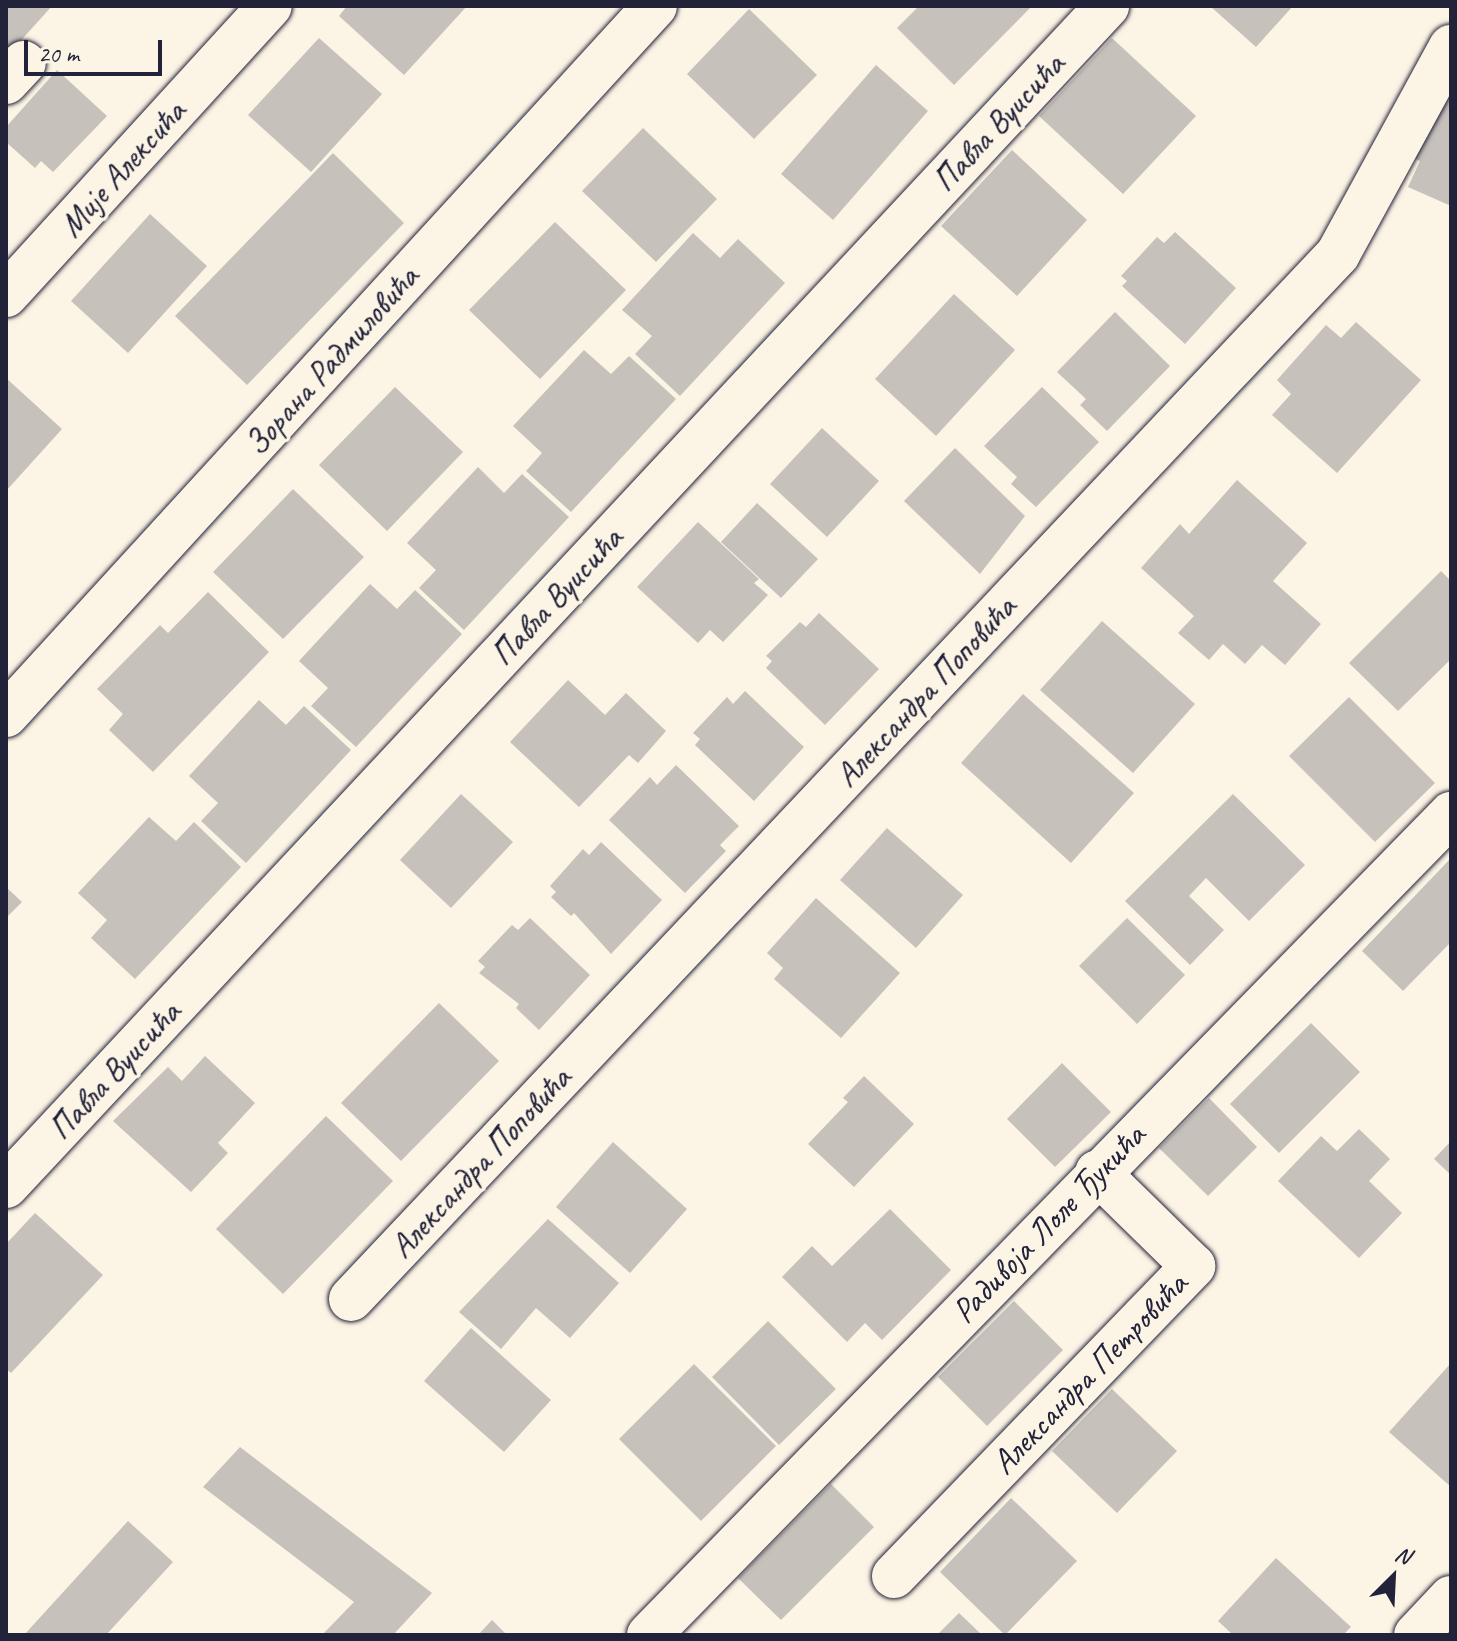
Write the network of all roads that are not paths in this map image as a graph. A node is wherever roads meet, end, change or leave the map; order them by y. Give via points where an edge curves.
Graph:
1 (270, 6) edge
2 (655, 6) edge
3 (1107, 6) edge
4 (1451, 47) edge
5 (6, 295) edge
6 (6, 715) edge
7 (1451, 814) edge
8 (1097, 1172) junction
9 (6, 1186) edge
10 (351, 1299) dead end
11 (894, 1576) dead end
12 (1451, 1598) edge
13 (649, 1635) edge
14 (1416, 1635) edge

1 - 5 street, Мије Алексића
2 - 6 street, Зорана Радмиловића
3 - 9 street, Павла Вуисића
4 - 10 street, Александра Поповића via 1338,254
7 - 8 street, Радивоја Лоле Ђукића
8 - 11 street, Александра Петровића via 1193,1266
8 - 13 street, Радивоја Лоле Ђукића
12 - 14 street

